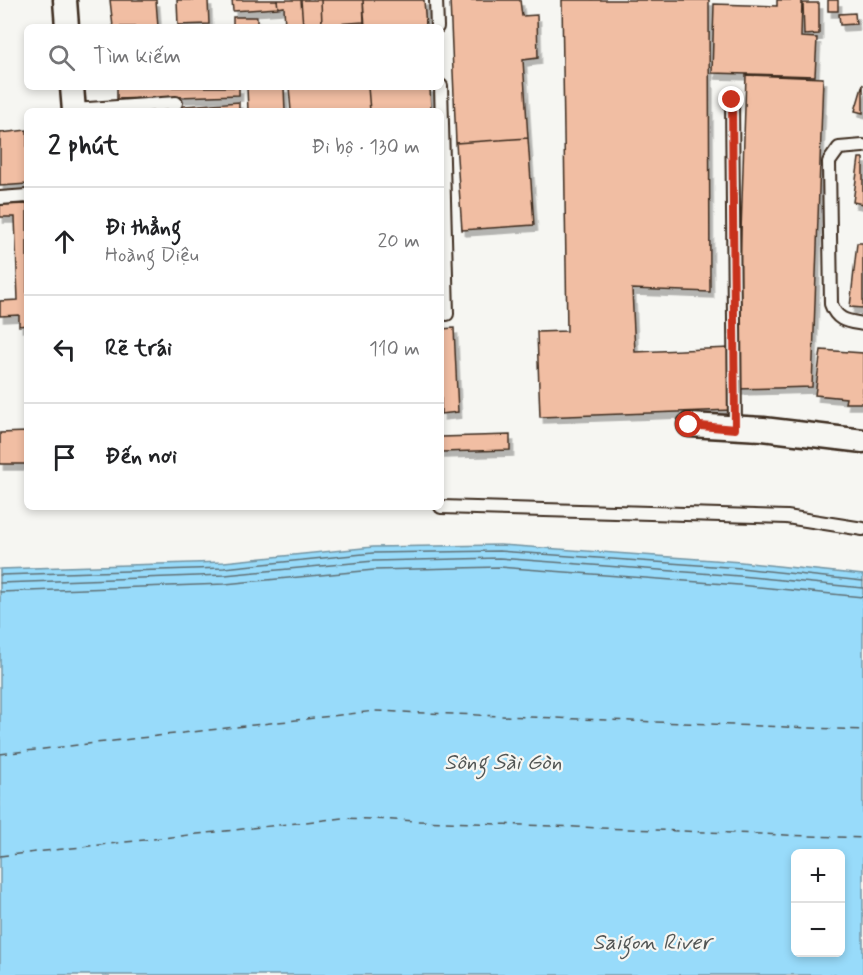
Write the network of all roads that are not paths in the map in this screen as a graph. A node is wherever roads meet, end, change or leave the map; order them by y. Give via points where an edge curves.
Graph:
1 (65, 0) edge
2 (436, 0) edge
3 (67, 24) edge
4 (437, 24) edge
5 (72, 90) edge
6 (441, 90) edge
7 (732, 100) dead end
8 (176, 103) dead end
9 (74, 108) edge
10 (103, 108) edge
11 (442, 108) edge
12 (863, 146) edge
13 (24, 196) edge
14 (0, 198) edge
15 (444, 200) edge
16 (447, 314) dead end
17 (863, 324) edge
18 (689, 425) dead end
19 (735, 429) junction
20 (863, 441) edge
21 (444, 507) edge
22 (863, 529) edge

1 - 3 street
2 - 4 lane
5 - 9 street
6 - 11 lane
7 - 19 lane
8 - 10 lane
12 - 17 lane via 838,148 829,162 831,304 844,321
13 - 14 lane
15 - 16 lane
18 - 19 street
19 - 20 street
21 - 22 lane via 787,516

